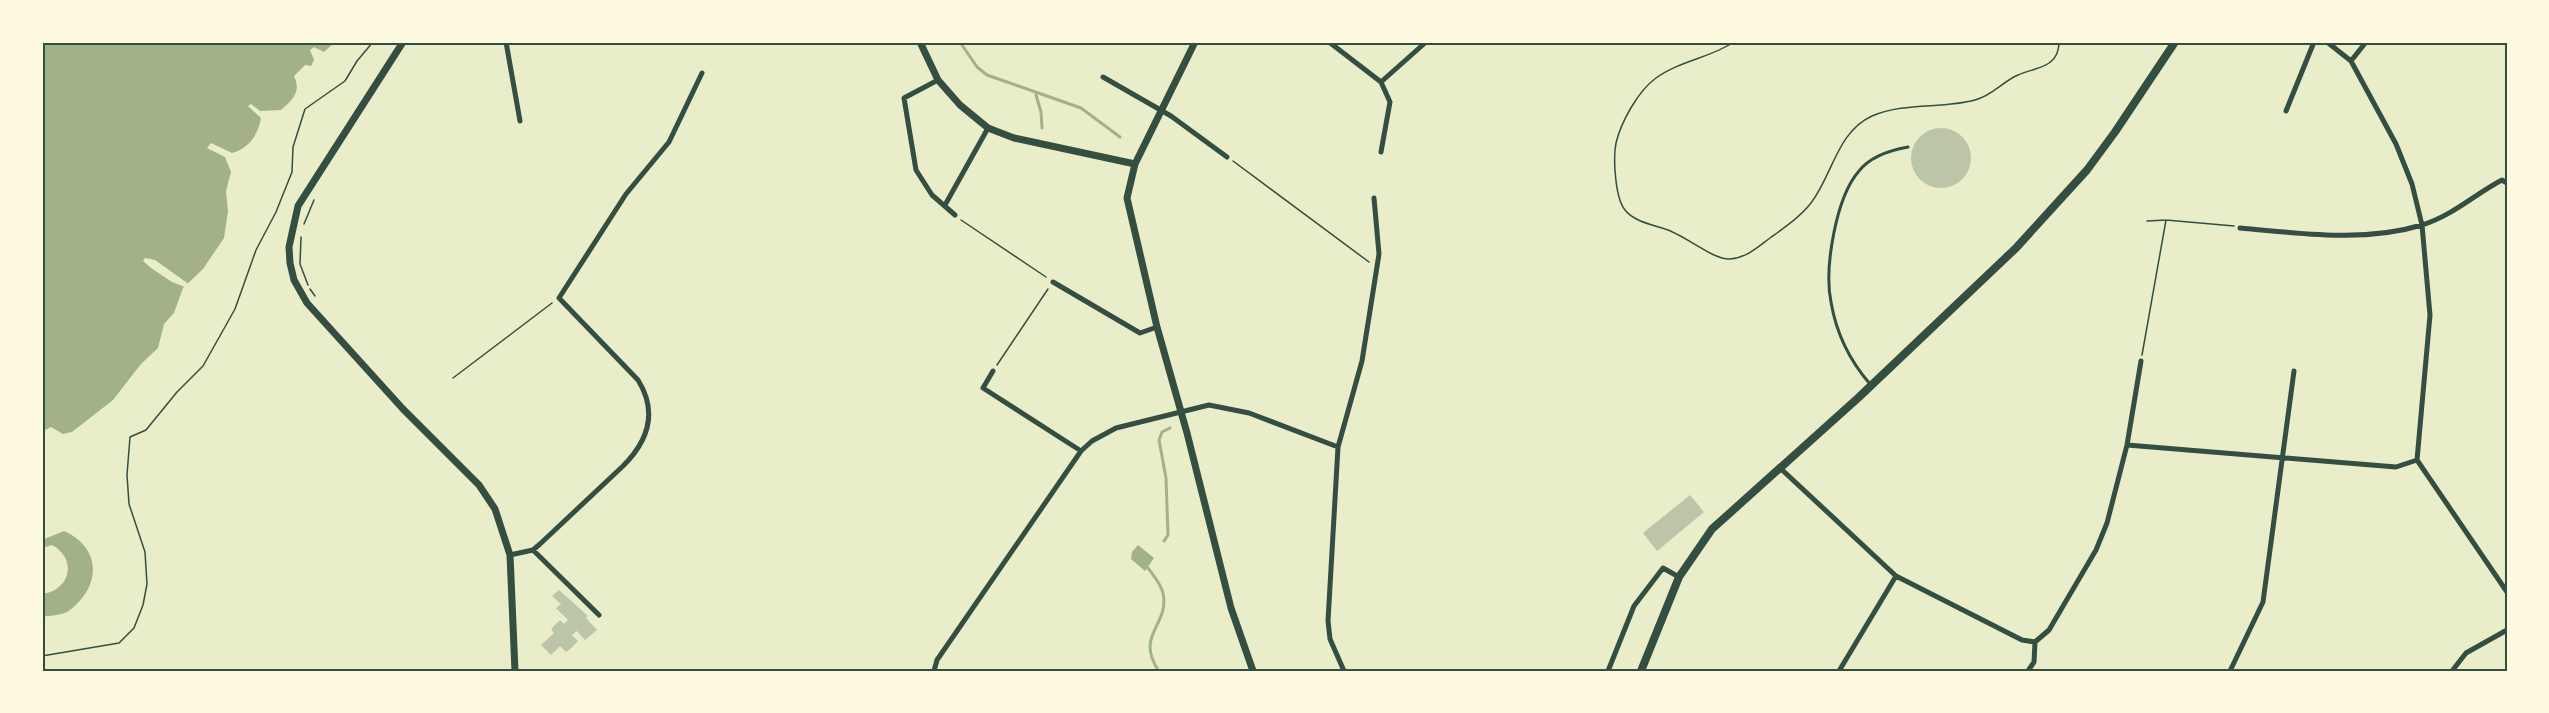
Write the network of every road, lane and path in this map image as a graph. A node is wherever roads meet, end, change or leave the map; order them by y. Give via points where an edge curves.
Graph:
1 (373, 42) edge
2 (403, 42) edge
3 (506, 42) edge
4 (920, 42) edge
5 (1195, 42) edge
6 (1329, 42) edge
7 (1426, 42) edge
8 (1734, 42) edge
9 (2059, 42) edge
10 (2175, 42) edge
11 (2314, 42) edge
12 (2327, 42) edge
13 (2366, 42) edge
14 (2351, 61) junction
15 (702, 73) dead end
16 (1102, 77) dead end
17 (938, 80) junction
18 (1380, 82) junction
19 (1160, 111) junction
20 (2286, 111) dead end
21 (520, 121) dead end
22 (988, 128) junction
23 (1908, 147) dead end
24 (1381, 152) dead end
25 (1227, 157) joint
26 (1135, 164) junction
27 (2507, 173) edge
28 (2504, 182) edge
29 (1374, 198) dead end
30 (314, 200) dead end
31 (945, 205) junction
32 (955, 215) joint
33 (2166, 220) junction
34 (2147, 221) dead end
35 (2422, 225) junction
36 (2240, 228) joint
37 (1377, 268) junction
38 (1053, 282) junction
39 (315, 296) dead end
40 (559, 298) junction
41 (1157, 327) junction
42 (2141, 361) joint
43 (993, 371) joint
44 (2294, 371) dead end
45 (453, 378) dead end
46 (1871, 385) junction
47 (1179, 410) junction
48 (2127, 445) junction
49 (1338, 447) junction
50 (1081, 451) junction
51 (2285, 457) junction
52 (2417, 460) junction
53 (1779, 467) junction
54 (533, 550) junction
55 (510, 555) junction
56 (1896, 576) junction
57 (1679, 577) junction
58 (2507, 592) edge
59 (599, 615) dead end
60 (2507, 630) edge
61 (2036, 642) junction
62 (42, 656) edge
63 (515, 671) edge
64 (934, 671) edge
65 (1253, 671) edge
66 (1344, 671) edge
67 (1608, 671) edge
68 (1641, 671) edge
69 (1839, 671) edge
70 (2028, 671) edge
71 (2230, 671) edge
72 (2452, 671) edge

1 - 62 path via 345,81 305,109 293,147 292,172 273,220 256,250 234,309 203,366 146,430 130,437 129,504 145,552 147,584 134,628 119,643
2 - 55 street via 298,206 289,247 290,263 307,303 488,498 502,525
3 - 21 street
4 - 17 street
5 - 19 street
6 - 18 street
7 - 18 street
8 - 9 path via 1655,79 1637,99 1616,143 1617,188 1625,210 1730,259 1751,253 1810,204 1828,177 1837,151 1853,129 1872,116 1990,95 2018,75 2045,66 2059,51
10 - 46 main road via 2115,132 2055,207
11 - 20 street
12 - 14 street
13 - 14 street
14 - 35 street via 2403,158
15 - 40 street via 669,142 626,194
16 - 19 street
17 - 22 street
17 - 31 street via 904,98 916,170 932,195
18 - 24 street via 1390,102
19 - 25 street
19 - 26 street
22 - 26 street via 1014,138
22 - 31 street
23 - 46 lane via 1880,156 1859,170 1836,221 1830,254 1830,300 1843,344
25 - 37 path
26 - 41 street via 1127,198
27 - 28 street
28 - 35 street
29 - 37 street
30 - 39 path via 306,216 300,264
31 - 32 street
32 - 38 path
33 - 34 path
33 - 36 path
33 - 42 path
35 - 36 street via 2342,237
35 - 52 street via 2430,315
37 - 49 street via 1362,361
38 - 41 street via 1140,333
38 - 43 path
40 - 45 path
40 - 54 street via 638,380 646,393 650,419 636,453
41 - 47 street
42 - 48 street
43 - 50 street via 983,388
44 - 51 street
46 - 53 main road
47 - 49 street via 1219,405
47 - 50 street via 1116,428
47 - 65 street via 1231,608
48 - 51 street
48 - 61 street via 2113,505 2096,550 2049,630
49 - 66 street via 1328,621 1330,639
50 - 64 street via 937,660
51 - 52 street via 2396,467
51 - 71 street via 2264,602
52 - 58 street
53 - 56 street
53 - 57 main road via 1712,529
54 - 55 street
54 - 59 street
55 - 63 street
56 - 61 street via 2022,640
56 - 69 street
57 - 67 street via 1663,568 1634,606
57 - 68 main road
60 - 72 street via 2466,653
61 - 70 street via 2034,662

